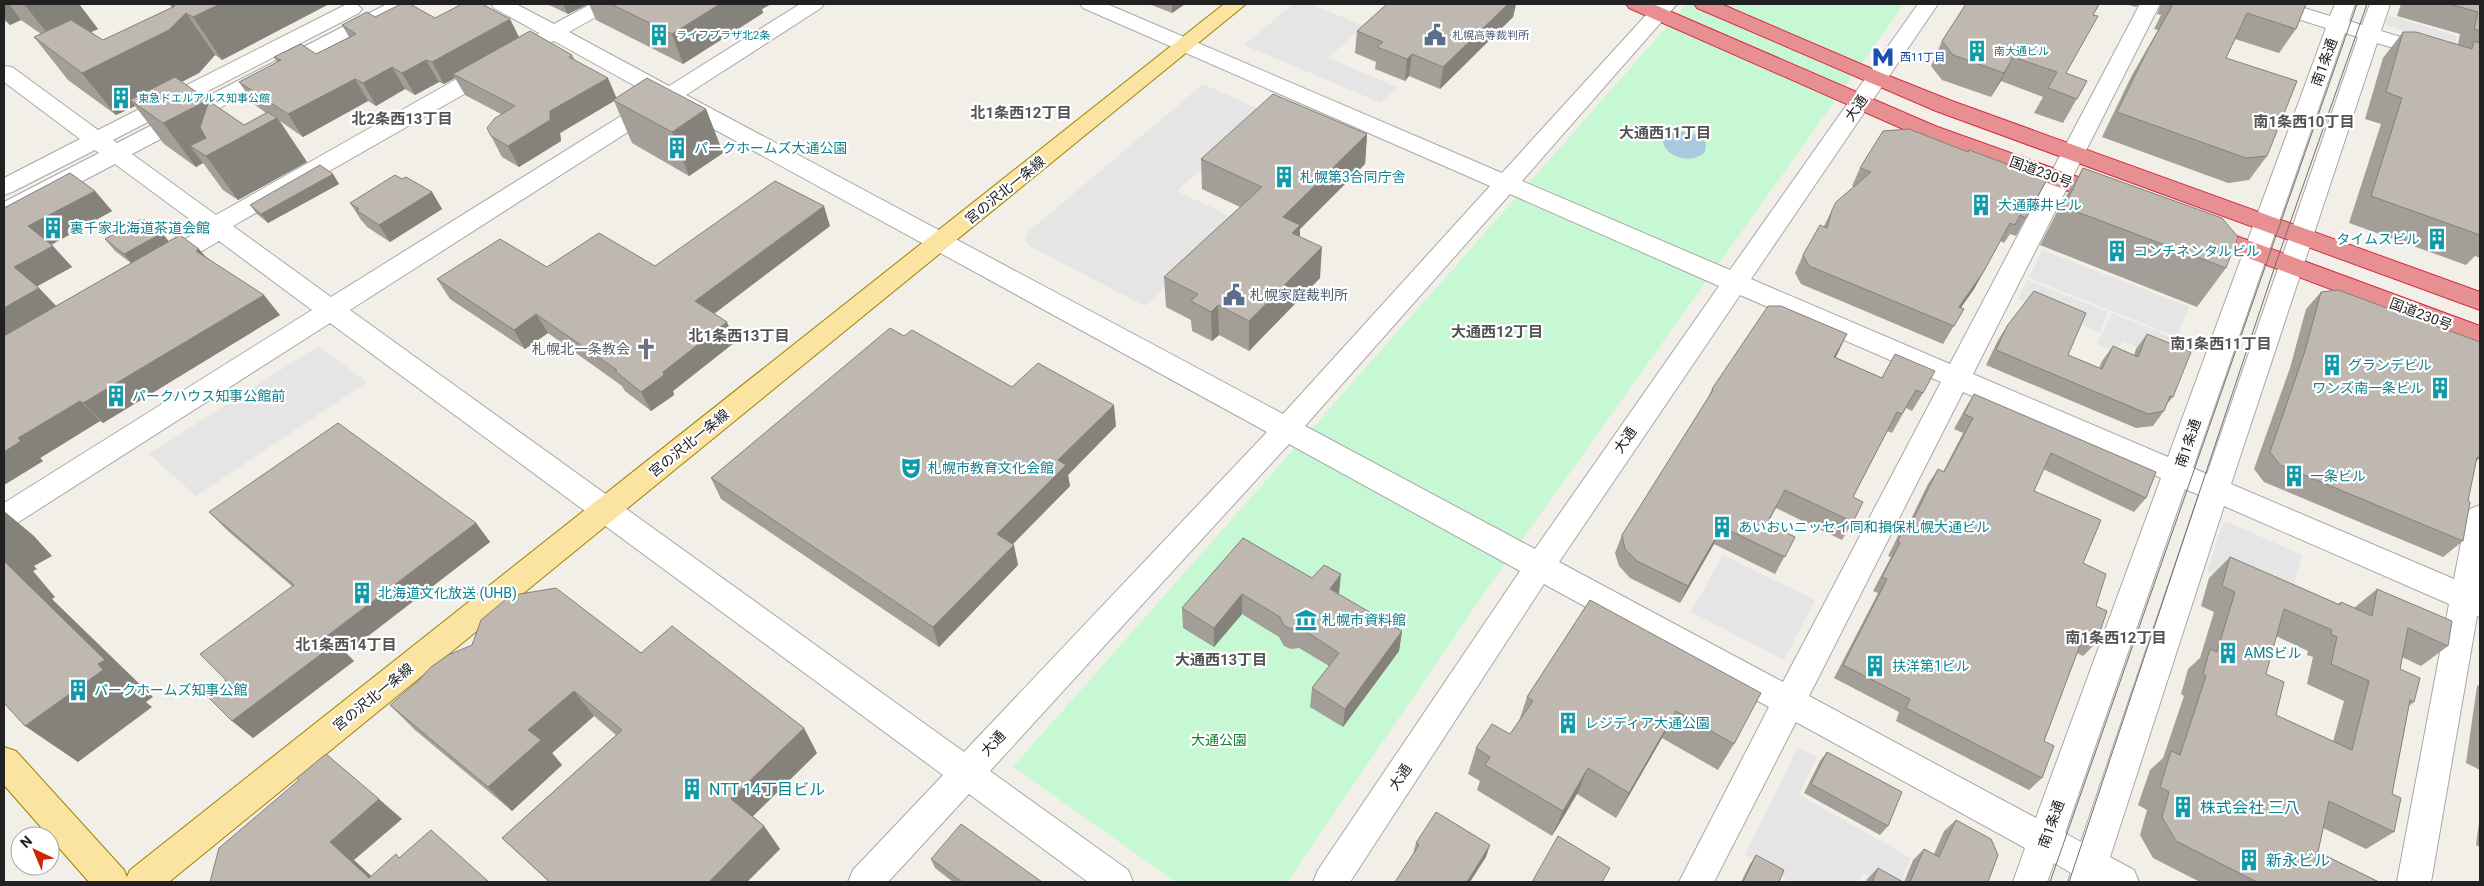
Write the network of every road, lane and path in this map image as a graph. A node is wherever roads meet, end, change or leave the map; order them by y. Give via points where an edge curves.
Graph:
1 (362, 4) edge
2 (402, 4) edge
3 (501, 4) edge
4 (605, 4) edge
5 (814, 4) edge
6 (1090, 4) edge
7 (1236, 4) edge
8 (1636, 4) edge
9 (1704, 4) edge
10 (1928, 4) edge
11 (2150, 4) edge
12 (2270, 4) edge
13 (2380, 4) edge
14 (1663, 8) edge
15 (2341, 14) edge
16 (554, 33) junction
17 (2370, 34) junction
18 (1185, 45) junction
19 (2480, 68) edge
20 (4, 72) edge
21 (1876, 79) junction
22 (670, 95) junction
23 (1860, 102) junction
24 (106, 147) junction
25 (2071, 152) junction
26 (2058, 178) junction
27 (1506, 183) junction
28 (4, 187) edge
29 (2129, 205) edge
30 (4, 212) edge
31 (2266, 223) junction
32 (2183, 225) edge
33 (218, 228) junction
34 (2301, 235) junction
35 (940, 242) junction
36 (2256, 252) junction
37 (2290, 265) junction
38 (142, 274) edge
39 (1735, 282) junction
40 (2480, 301) edge
41 (330, 310) junction
42 (2480, 336) edge
43 (1956, 377) junction
44 (1286, 429) junction
45 (2178, 473) junction
46 (2216, 490) junction
47 (605, 510) junction
48 (4, 517) edge
49 (2480, 517) edge
50 (1540, 567) junction
51 (2473, 601) edge
52 (1789, 702) junction
53 (4, 762) edge
54 (966, 772) junction
55 (2045, 841) junction
56 (2088, 874) edge
57 (1106, 879) edge
58 (112, 882) edge
59 (142, 882) edge
60 (864, 882) edge
61 (1330, 882) edge
62 (1696, 882) edge
63 (2030, 882) edge
64 (2122, 882) edge
65 (2414, 882) edge

1 - 24 street
2 - 24 street
3 - 16 street
4 - 16 street
5 - 22 street
6 - 18 street
7 - 18 main road, 宮の沢北一条線
8 - 14 highway, 国道230号
9 - 21 highway
10 - 21 street, 大通
11 - 25 street
12 - 15 street
13 - 17 street
14 - 23 highway, 国道230号
14 - 27 street, 大通
15 - 17 street
15 - 31 street, 南1条通
16 - 22 street
16 - 33 street
17 - 19 street
17 - 34 street
18 - 27 street
18 - 35 main road, 宮の沢北一条線
20 - 24 street
21 - 23 street, 大通
21 - 25 highway
22 - 35 street
22 - 41 street
23 - 26 highway, 国道230号 via 1927,131
23 - 39 street, 大通
24 - 28 street
24 - 30 street
24 - 33 street
25 - 26 street
25 - 31 highway
26 - 29 highway, 国道230号
26 - 43 street
27 - 39 street
27 - 44 street, 大通
31 - 34 highway
31 - 36 street, 南1条通
32 - 36 highway, 国道230号
33 - 38 street
33 - 41 street
34 - 37 street
34 - 40 highway
35 - 44 street
35 - 47 main road, 宮の沢北一条線
36 - 37 highway, 国道230号
36 - 45 street, 南1条通
37 - 42 highway, 国道230号
37 - 46 street
39 - 43 street
39 - 50 street, 大通
41 - 47 street
41 - 48 street
43 - 45 street
43 - 52 street
44 - 50 street
44 - 54 street, 大通
45 - 46 street
45 - 55 street, 南1条通
46 - 51 street
46 - 56 street
47 - 54 street
47 - 59 main road, 宮の沢北一条線
49 - 51 street
50 - 52 street
50 - 61 street, 大通
51 - 65 street
52 - 55 street
52 - 62 street
53 - 58 main road
54 - 57 street
54 - 60 street, 大通
55 - 56 street
55 - 63 street, 南1条通
56 - 64 street

